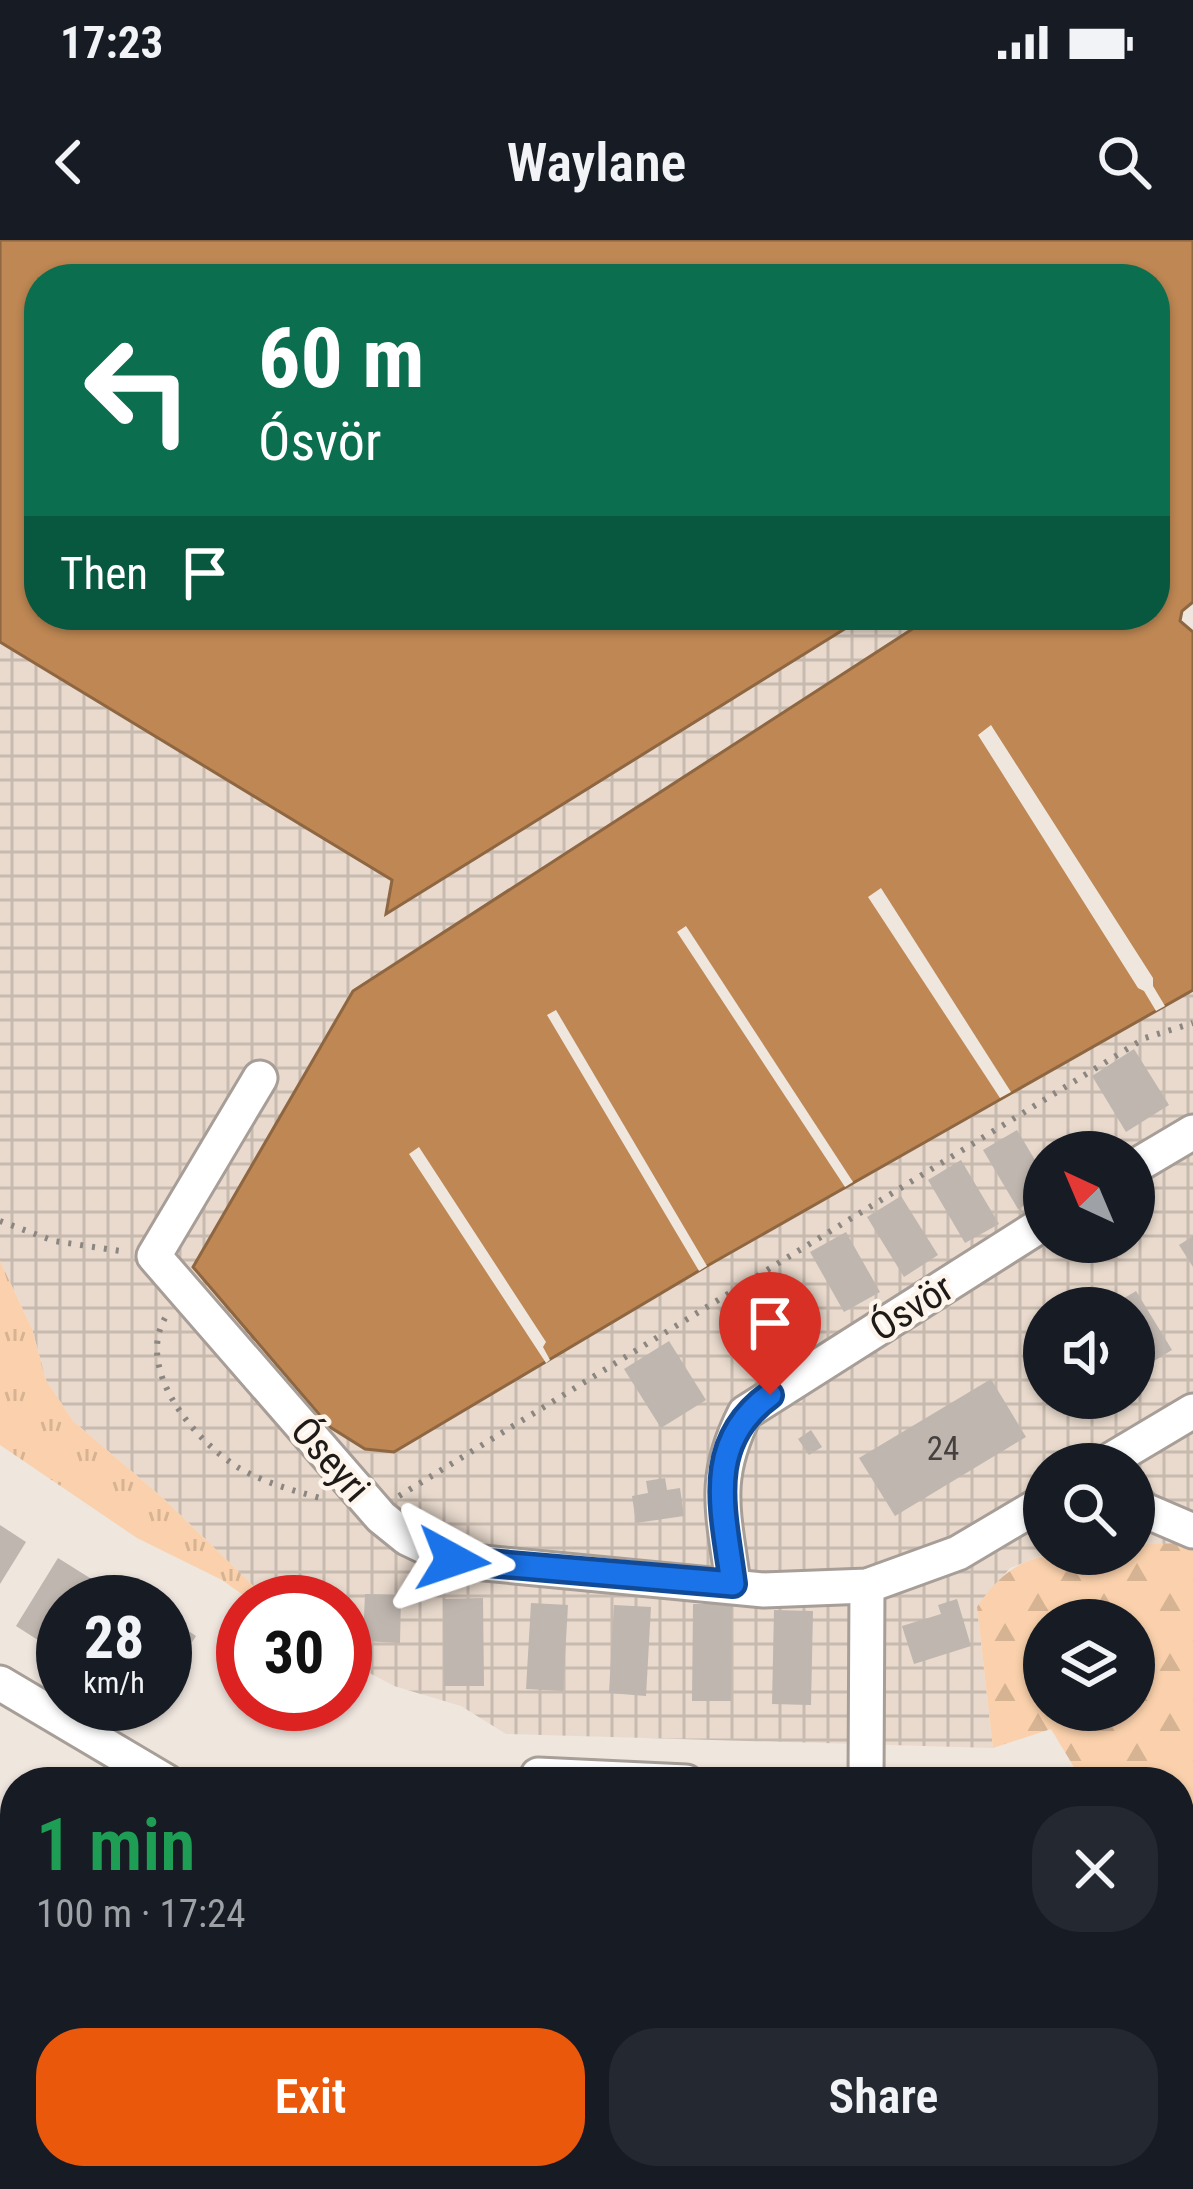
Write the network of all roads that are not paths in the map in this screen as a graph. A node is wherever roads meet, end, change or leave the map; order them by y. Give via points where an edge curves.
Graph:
1 (260, 1078) dead end
2 (1193, 1132) edge
3 (1155, 1155) edge
4 (1023, 1236) edge
5 (1193, 1411) edge
6 (1141, 1443) edge
7 (1023, 1514) edge
8 (1155, 1515) edge
9 (1193, 1531) edge
10 (733, 1584) junction
11 (867, 1586) junction
12 (0, 1683) edge
13 (142, 1767) edge
14 (867, 1767) edge

1 - 10 street, Óseyri via 154,1256 375,1510 407,1538 453,1560
2 - 3 street
4 - 10 street, Ósvör via 745,1413 723,1466
5 - 6 street
7 - 11 street, Óseyri via 958,1553
8 - 9 street
10 - 11 street, Óseyri
11 - 14 street
12 - 13 street

